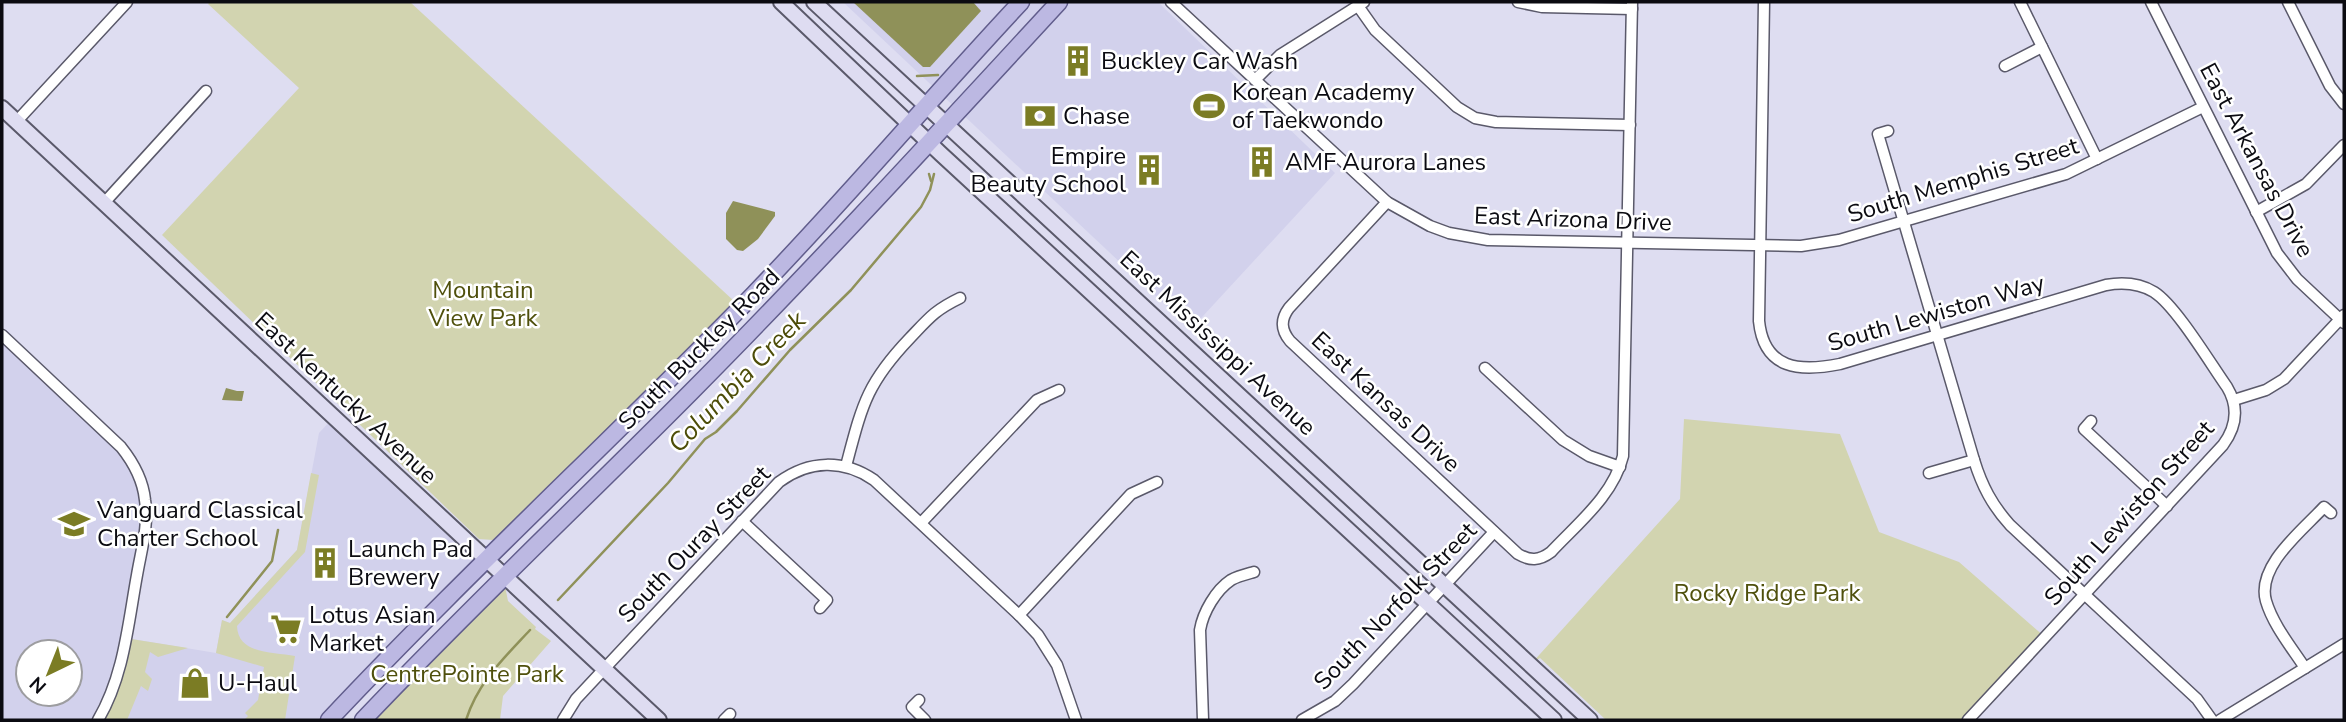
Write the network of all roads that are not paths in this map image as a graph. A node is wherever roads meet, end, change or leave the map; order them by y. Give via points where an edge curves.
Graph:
1 (127, 2) edge
2 (781, 2) edge
3 (814, 2) edge
4 (1021, 2) edge
5 (1059, 2) edge
6 (1171, 2) edge
7 (1518, 2) edge
8 (1764, 2) edge
9 (2020, 2) edge
10 (2151, 2) edge
11 (2292, 3) edge
12 (1361, 4) edge
13 (1632, 5) edge
14 (2042, 47) junction
15 (2005, 66) dead end
16 (1255, 80) junction
17 (206, 91) dead end
18 (2344, 104) edge
19 (927, 107) junction
20 (2203, 107) junction
21 (2, 108) edge
22 (16, 121) junction
23 (911, 125) junction
24 (947, 125) junction
25 (1630, 125) junction
26 (1888, 131) dead end
27 (930, 143) junction
28 (2344, 145) edge
29 (2098, 159) junction
30 (1387, 202) junction
31 (104, 203) junction
32 (2256, 212) junction
33 (1904, 222) junction
34 (1628, 243) junction
35 (1724, 244) joint
36 (1760, 245) junction
37 (960, 298) dead end
38 (2343, 319) edge
39 (2, 335) edge
40 (1937, 335) junction
41 (1485, 368) dead end
42 (1059, 390) dead end
43 (2234, 400) junction
44 (2091, 421) dead end
45 (1974, 460) junction
46 (846, 466) junction
47 (1620, 467) junction
48 (1929, 473) dead end
49 (1157, 482) dead end
50 (2167, 506) junction
51 (2331, 513) dead end
52 (742, 521) junction
53 (921, 523) junction
54 (1494, 532) junction
55 (485, 559) junction
56 (1254, 572) dead end
57 (503, 576) junction
58 (1446, 585) junction
59 (2085, 594) junction
60 (1429, 603) junction
61 (820, 608) dead end
62 (1019, 615) junction
63 (2344, 644) edge
64 (2305, 668) junction
65 (604, 669) junction
66 (919, 700) dead end
67 (98, 720) edge
68 (329, 720) edge
69 (363, 720) edge
70 (563, 720) edge
71 (659, 720) edge
72 (925, 720) edge
73 (1076, 720) edge
74 (1203, 720) edge
75 (1302, 720) edge
76 (1554, 720) edge
77 (1590, 720) edge
78 (1968, 720) edge
79 (2212, 720) edge
80 (2220, 720) edge

1 - 22 street
2 - 23 main road, East Mississippi Avenue
3 - 19 main road, East Mississippi Avenue
4 - 19 main road, South Buckley Road
5 - 24 main road, South Buckley Road
6 - 16 street, East Arizona Drive
7 - 13 street via 1542,7
8 - 36 street, South Lewiston Way
9 - 14 street
10 - 20 street, East Arkansas Drive
11 - 18 street via 2330,86
12 - 16 street via 1280,55
12 - 25 street via 1375,30 1457,107 1475,118
13 - 25 street, South Norfolk Street
14 - 15 street
14 - 29 street
16 - 30 street, East Arizona Drive
17 - 31 street
19 - 23 main road, South Buckley Road
19 - 24 main road, East Mississippi Avenue
20 - 29 street, South Memphis Street
20 - 32 street, East Arkansas Drive
21 - 22 main road, East Kentucky Avenue
22 - 31 main road, East Kentucky Avenue
23 - 27 main road, East Mississippi Avenue
23 - 55 main road, South Buckley Road via 747,301
24 - 27 main road, South Buckley Road
24 - 58 main road, East Mississippi Avenue
25 - 34 street, South Norfolk Street
26 - 33 street via 1878,134
27 - 57 main road, South Buckley Road via 708,375
27 - 60 main road, East Mississippi Avenue
28 - 32 street via 2306,184
29 - 33 street, South Memphis Street via 2052,178
30 - 34 street, East Arizona Drive via 1430,226 1468,237
30 - 54 street, East Kansas Drive via 1289,308 1283,318 1284,333
31 - 55 main road, East Kentucky Avenue
32 - 38 street, East Arkansas Drive via 2286,267
33 - 36 street, South Memphis Street via 1820,244
33 - 40 street
34 - 35 street, East Arizona Drive
34 - 47 street, South Norfolk Street
35 - 36 street, South Memphis Street
36 - 40 street, South Lewiston Way via 1760,333 1770,352 1785,364 1821,368
37 - 46 street via 939,308 880,372 861,411
38 - 43 street, South Lewiston Street via 2279,383
39 - 67 street via 121,447 144,492 145,532 121,659
40 - 43 street, South Lewiston Way via 2106,285 2143,282 2170,307
40 - 45 street
41 - 47 street via 1572,447
42 - 53 street via 1037,400
43 - 50 street, South Lewiston Street via 2236,415 2230,436
44 - 50 street via 2084,429
45 - 48 street
45 - 59 street via 1998,511
46 - 52 street, South Ouray Street via 810,466 789,475
46 - 53 street via 874,480
47 - 54 street, South Norfolk Street via 1603,497 1545,557 1526,559
49 - 62 street via 1131,494
50 - 59 street, South Lewiston Street
51 - 64 street via 2324,507 2272,564 2260,584 2271,613
52 - 61 street via 827,600
52 - 65 street, South Ouray Street
53 - 62 street
54 - 58 street, South Norfolk Street
55 - 57 main road, East Kentucky Avenue
55 - 68 main road, South Buckley Road
56 - 74 street via 1230,581 1201,620
57 - 65 main road, East Kentucky Avenue
57 - 69 main road, South Buckley Road
58 - 60 street, South Norfolk Street
58 - 77 main road, East Mississippi Avenue
59 - 78 street, South Lewiston Street
59 - 79 street via 2197,699
60 - 75 street, South Norfolk Street via 1341,695
60 - 76 main road, East Mississippi Avenue
62 - 73 street via 1057,665
63 - 64 street
64 - 80 street
65 - 70 street, South Ouray Street
65 - 71 main road, East Kentucky Avenue
66 - 72 street via 912,708

